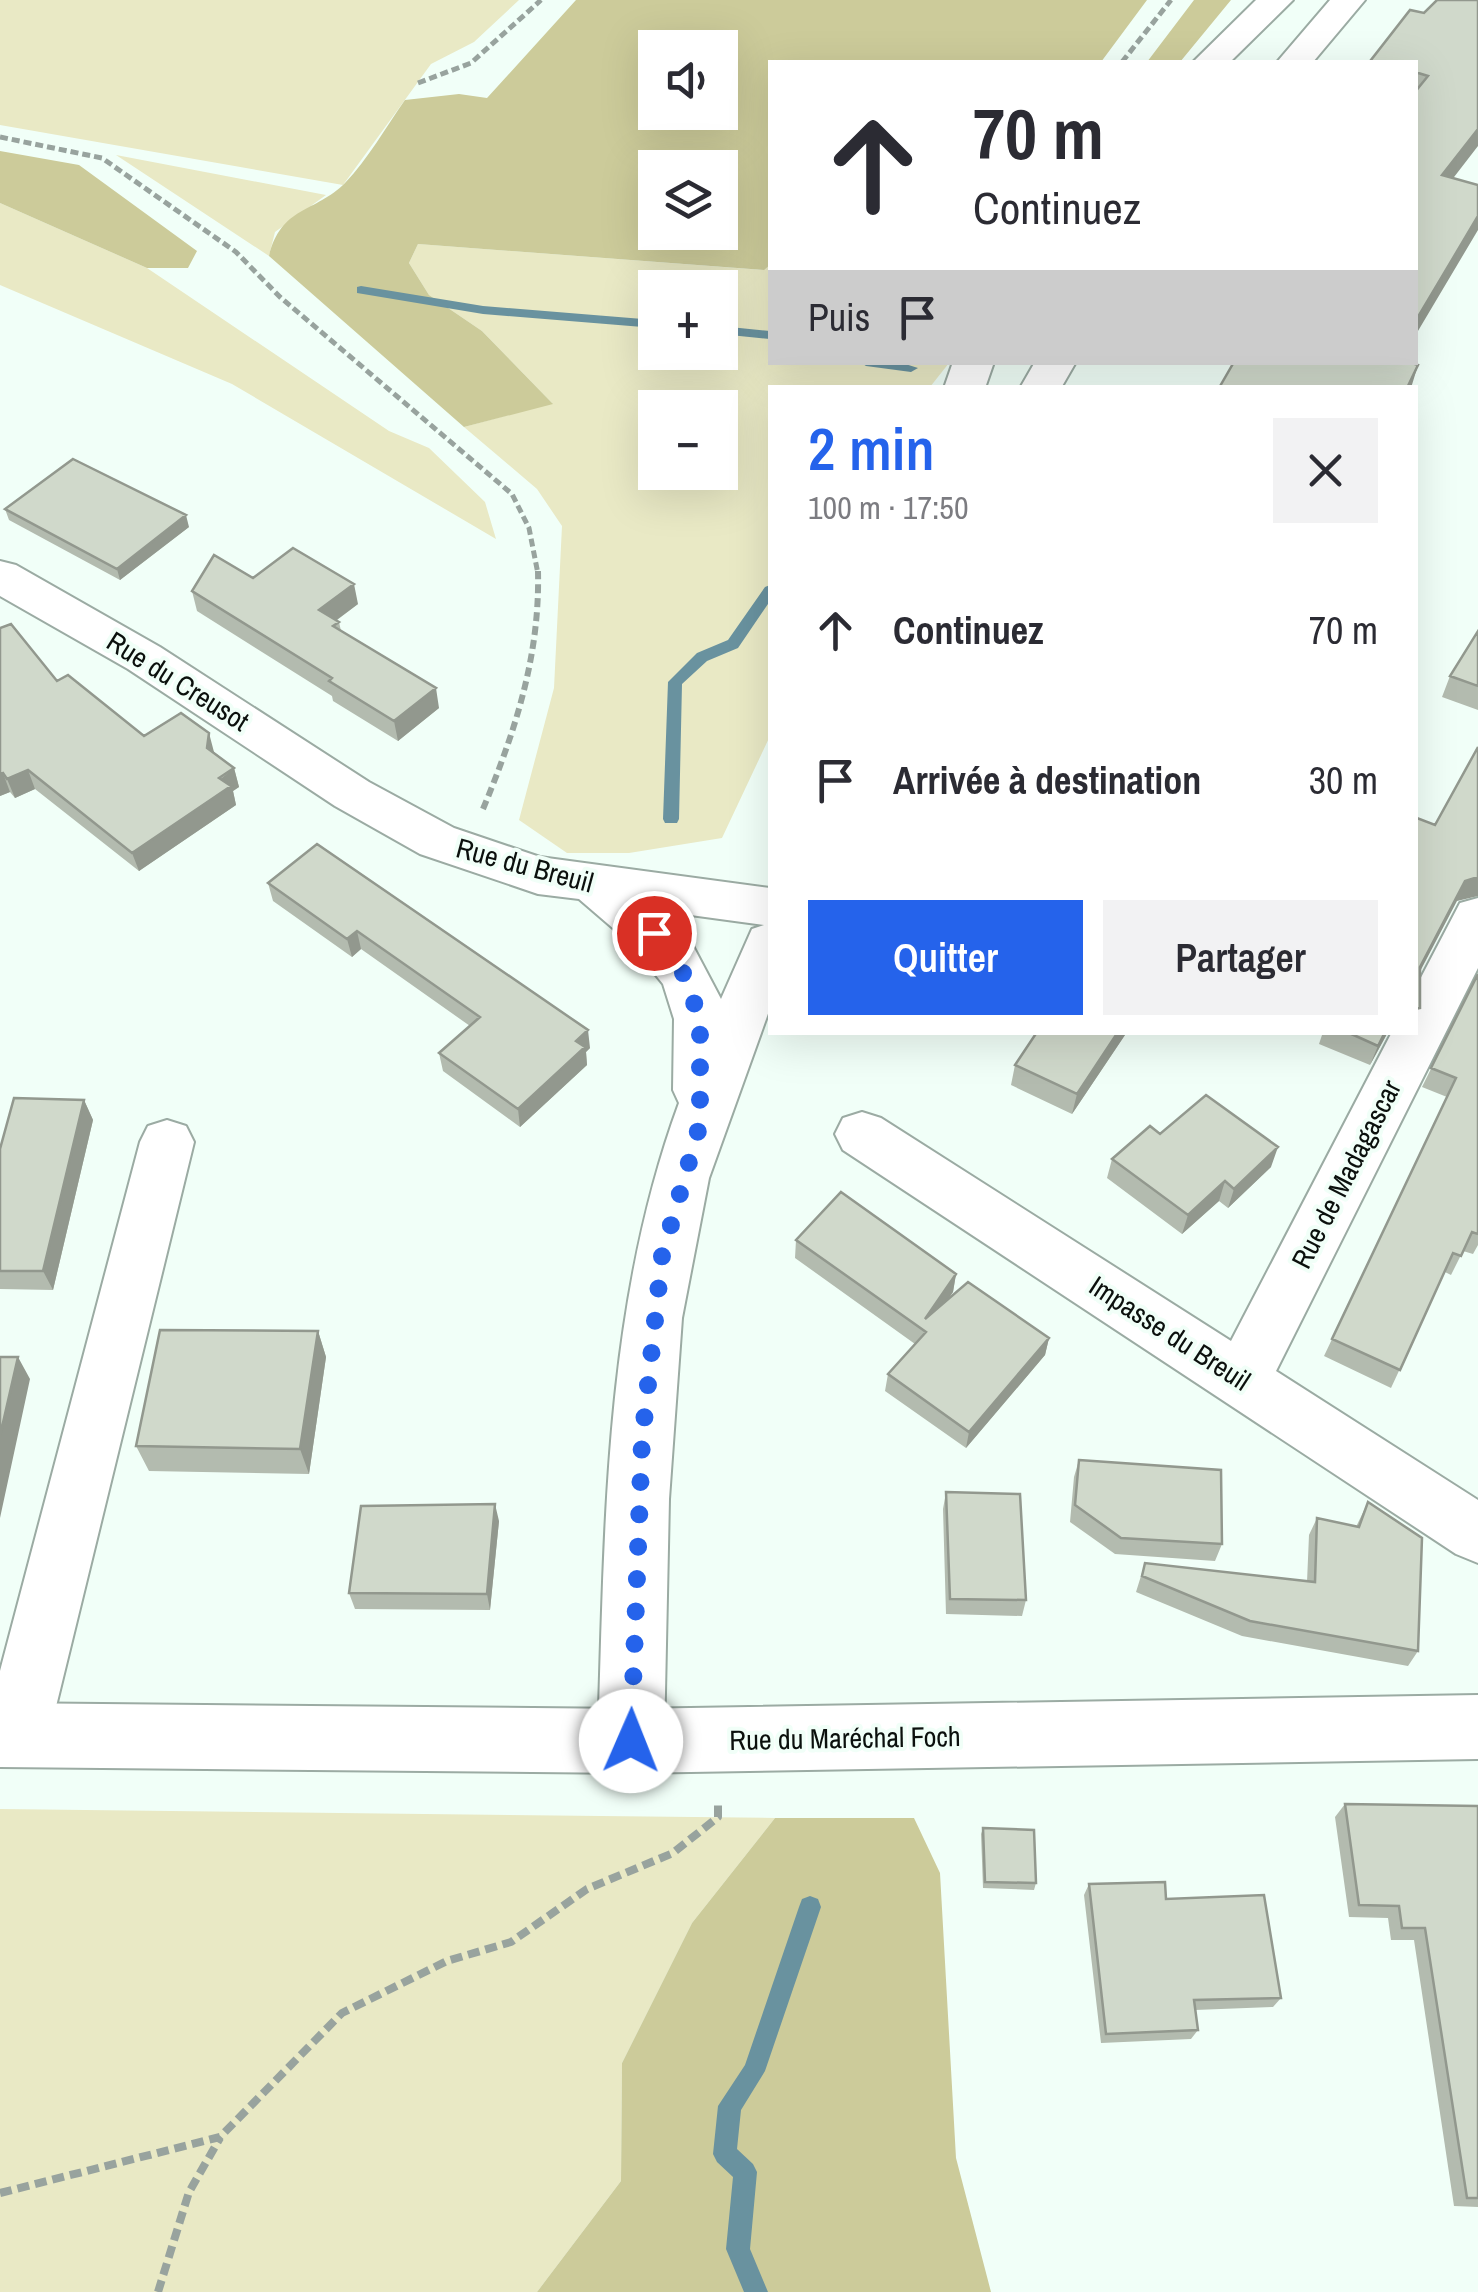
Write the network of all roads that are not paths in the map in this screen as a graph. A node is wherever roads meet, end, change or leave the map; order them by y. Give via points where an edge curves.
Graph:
1 (1276, 0) edge
2 (1348, 0) edge
3 (1212, 60) edge
4 (1296, 60) edge
5 (0, 576) edge
6 (352, 794) joint
7 (594, 884) junction
8 (768, 907) edge
9 (1478, 917) edge
10 (768, 948) edge
11 (1418, 1034) edge
12 (1418, 1035) edge
13 (700, 1124) junction
14 (862, 1134) dead end
15 (167, 1142) dead end
16 (1242, 1378) junction
17 (1478, 1534) edge
18 (1478, 1726) edge
19 (8, 1735) edge
20 (631, 1741) junction

1 - 3 street
2 - 4 street
5 - 6 street, Rue du Creusot via 144,658
6 - 7 street, Rue du Breuil via 464,851
7 - 8 street, Rue du Breuil
7 - 13 street via 654,933 680,965 700,1019
9 - 11 street, Rue de Madagascar
10 - 13 street
12 - 16 street, Rue de Madagascar
13 - 20 street via 662,1256 642,1440
14 - 16 street, Impasse du Breuil
15 - 19 street
16 - 17 street, Impasse du Breuil
18 - 20 street, Rue du Maréchal Foch
19 - 20 street, Rue du Maréchal Foch

